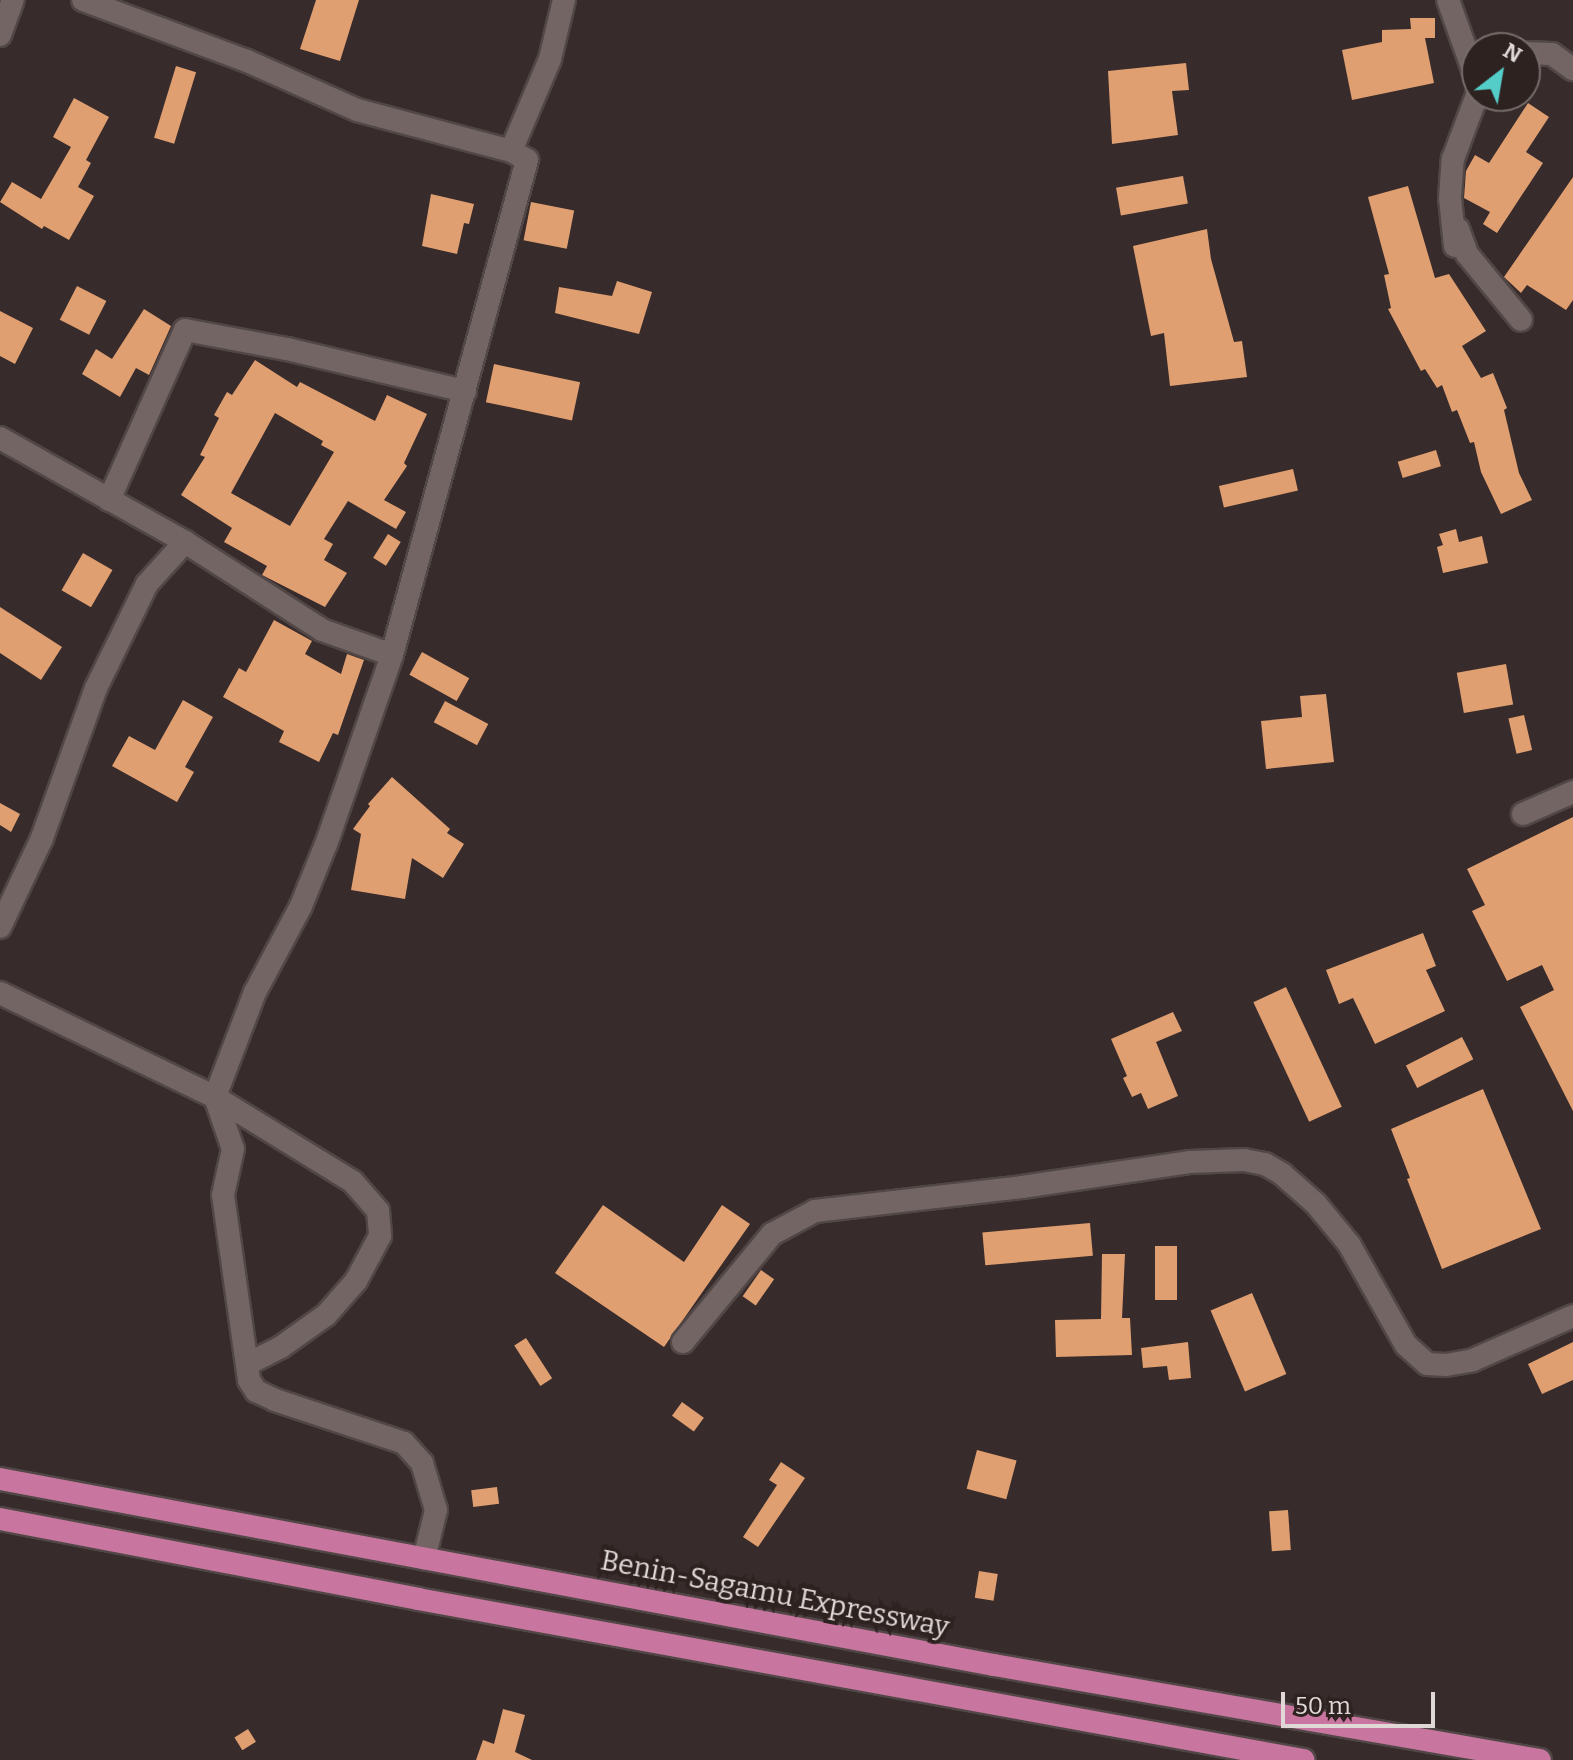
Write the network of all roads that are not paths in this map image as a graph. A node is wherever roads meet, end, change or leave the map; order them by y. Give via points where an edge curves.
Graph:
1 (13, 0) edge
2 (83, 0) edge
3 (564, 0) edge
4 (1448, 0) edge
5 (0, 35) edge
6 (1461, 36) edge
7 (1541, 54) edge
8 (1573, 69) edge
9 (1471, 112) edge
10 (511, 151) junction
11 (1452, 213) junction
12 (1455, 246) dead end
13 (1521, 320) dead end
14 (465, 391) junction
15 (0, 438) edge
16 (109, 500) junction
17 (185, 542) junction
18 (392, 655) junction
19 (1573, 792) edge
20 (1523, 814) dead end
21 (0, 927) edge
22 (0, 993) edge
23 (215, 1097) junction
24 (1573, 1316) edge
25 (683, 1342) dead end
26 (247, 1364) junction
27 (0, 1479) edge
28 (0, 1519) edge
29 (424, 1559) junction
30 (1303, 1760) edge
31 (1540, 1760) edge

1 - 5 street
2 - 10 street via 247,61 357,110
3 - 10 street via 550,59
4 - 6 street
7 - 8 street via 1552,54
9 - 11 street via 1453,159
10 - 14 street via 527,160
11 - 12 street
11 - 13 street via 1467,254
14 - 16 street via 185,330
14 - 18 street
15 - 16 street
16 - 17 street
17 - 18 street via 322,630
17 - 21 street via 147,584 96,688 42,838
18 - 23 street via 326,844 301,906 255,992
19 - 20 street
22 - 23 street
23 - 26 street via 233,1149 223,1195
23 - 26 street via 353,1182 378,1211 380,1236 356,1281 326,1315
24 - 25 street via 1473,1360 1427,1364 1406,1345 1349,1244 1316,1204 1282,1174 1244,1160 1189,1162 815,1211 772,1234
26 - 29 street via 256,1391 404,1443 422,1463 436,1510
27 - 29 highway, Benin-Sagamu Expressway
28 - 30 highway
29 - 31 highway, Benin-Sagamu Expressway

